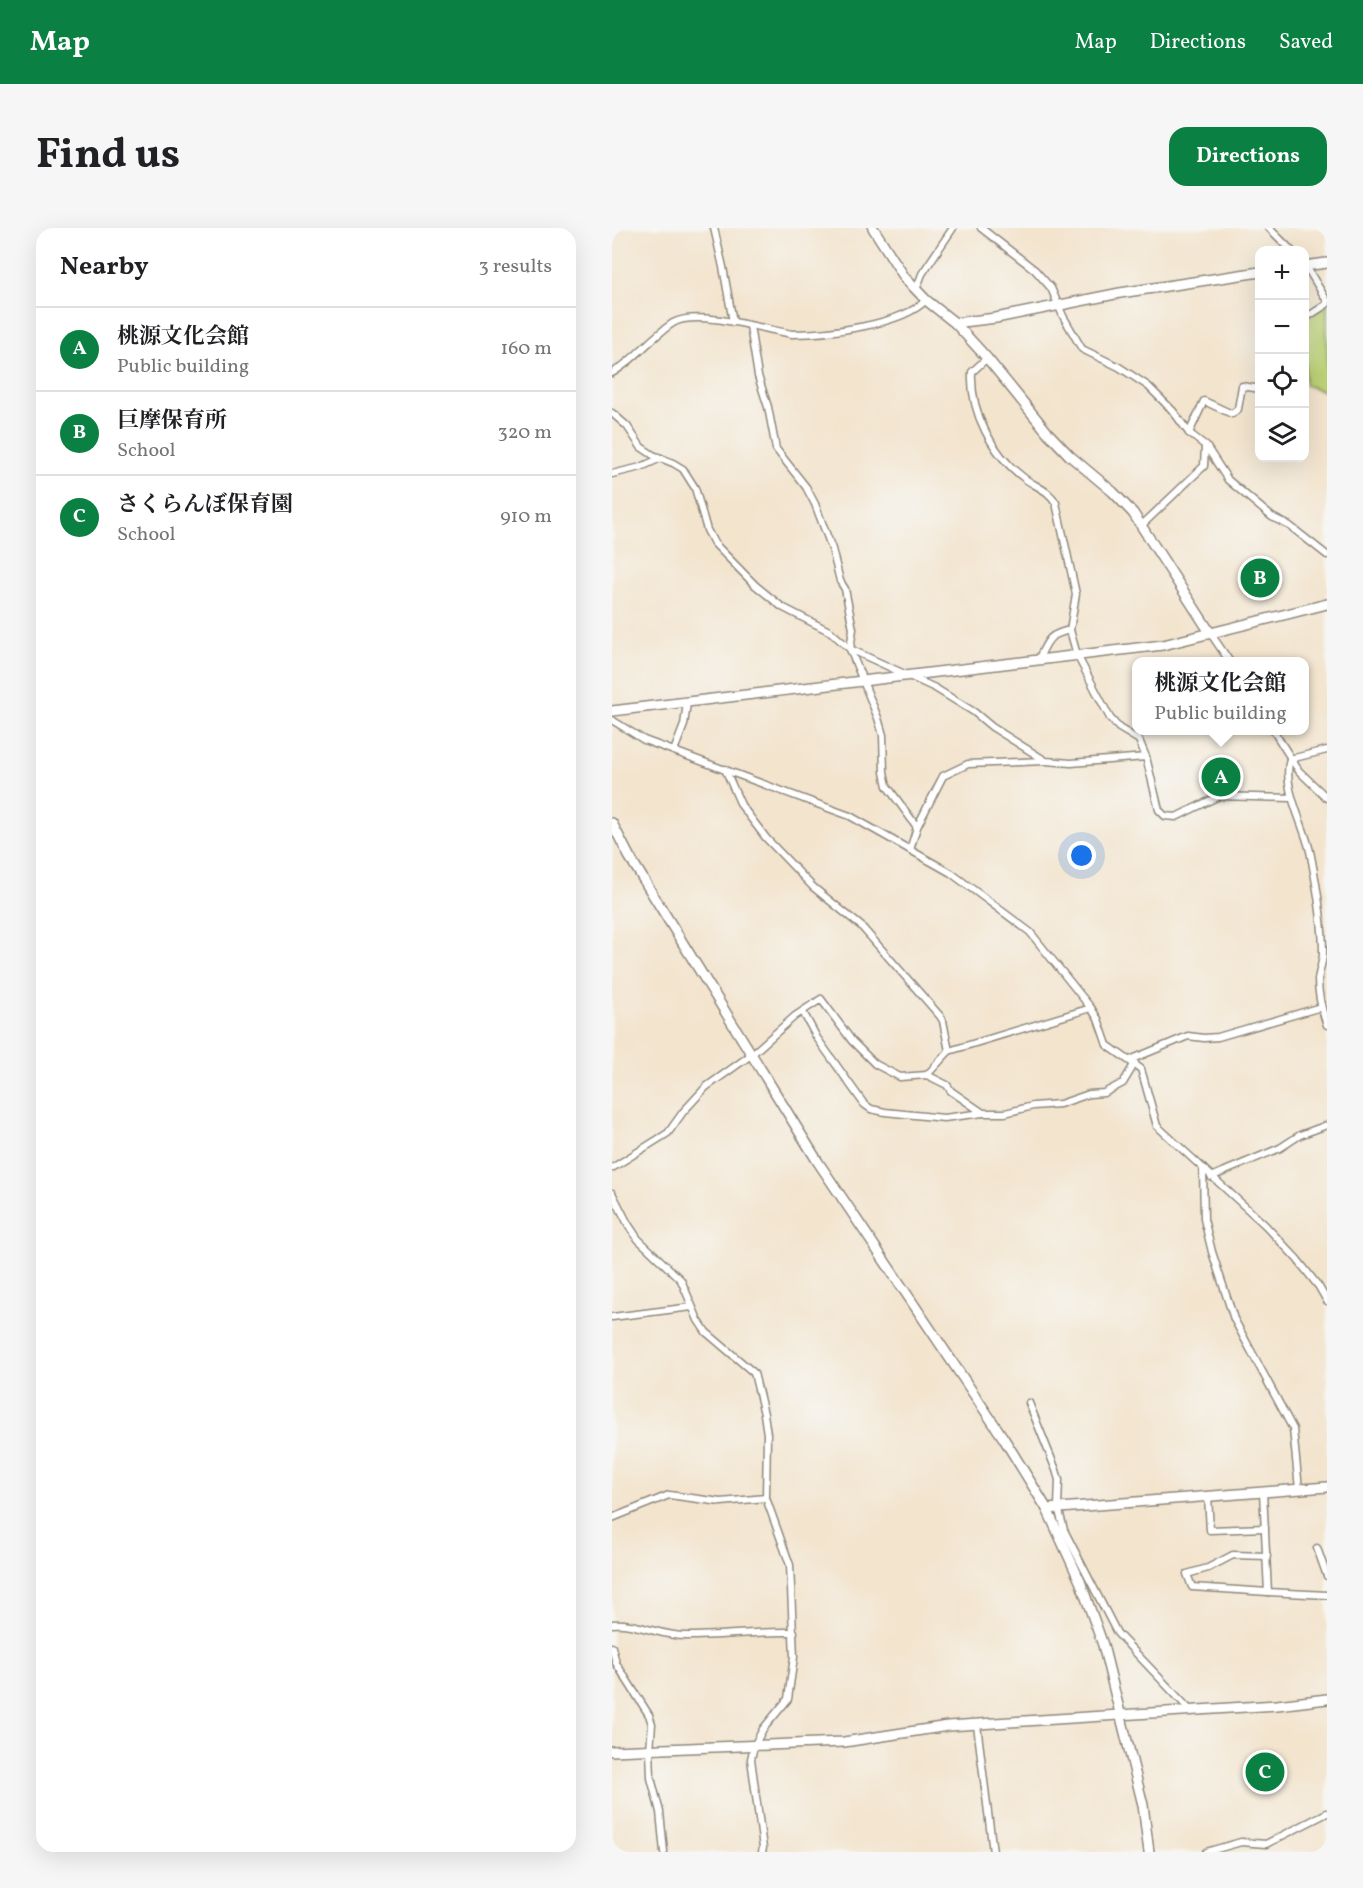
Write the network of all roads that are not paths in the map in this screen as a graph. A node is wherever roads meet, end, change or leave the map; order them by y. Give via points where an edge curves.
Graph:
1 (714, 228) edge
2 (873, 228) edge
3 (953, 228) edge
4 (981, 228) edge
5 (1269, 228) edge
6 (1287, 246) edge
7 (1327, 263) edge
8 (1309, 265) edge
9 (1255, 273) edge
10 (1309, 273) edge
11 (916, 290) junction
12 (926, 300) junction
13 (1327, 303) edge
14 (1060, 306) junction
15 (1309, 316) edge
16 (733, 322) junction
17 (955, 322) junction
18 (750, 326) junction
19 (987, 358) junction
20 (612, 373) edge
21 (1255, 388) edge
22 (612, 413) edge
23 (1189, 433) junction
24 (1206, 446) junction
25 (661, 458) junction
26 (612, 474) edge
27 (1142, 525) junction
28 (1327, 555) edge
29 (1327, 604) edge
30 (1070, 630) junction
31 (1211, 634) junction
32 (850, 649) junction
33 (1077, 656) junction
34 (1227, 657) edge
35 (1038, 660) junction
36 (911, 676) junction
37 (864, 682) junction
38 (687, 703) junction
39 (612, 711) edge
40 (612, 720) edge
41 (1277, 735) edge
42 (1327, 750) edge
43 (674, 751) junction
44 (1146, 757) junction
45 (1290, 759) junction
46 (1046, 761) junction
47 (725, 770) junction
48 (1292, 798) junction
49 (1327, 798) edge
50 (612, 823) edge
51 (917, 827) junction
52 (910, 850) junction
53 (1324, 998) edge
54 (1321, 1007) junction
55 (1091, 1008) junction
56 (803, 1012) junction
57 (1327, 1025) edge
58 (949, 1051) junction
59 (751, 1055) junction
60 (1132, 1062) junction
61 (927, 1075) junction
62 (983, 1113) junction
63 (1327, 1125) edge
64 (612, 1168) edge
65 (1203, 1168) junction
66 (1212, 1177) junction
67 (612, 1193) edge
68 (1319, 1287) junction
69 (1327, 1287) edge
70 (1327, 1300) edge
71 (692, 1307) junction
72 (612, 1317) edge
73 (1029, 1403) dead end
74 (1327, 1487) edge
75 (1299, 1489) junction
76 (1263, 1492) junction
77 (1208, 1496) junction
78 (766, 1498) junction
79 (1058, 1507) junction
80 (1047, 1509) junction
81 (612, 1518) edge
82 (1265, 1528) junction
83 (1317, 1548) dead end
84 (1267, 1556) junction
85 (1327, 1575) edge
86 (1268, 1592) junction
87 (1327, 1595) edge
88 (612, 1624) edge
89 (794, 1632) junction
90 (612, 1647) edge
91 (1327, 1700) edge
92 (1189, 1709) junction
93 (1120, 1713) junction
94 (977, 1725) junction
95 (754, 1746) junction
96 (650, 1750) junction
97 (612, 1751) edge
98 (1327, 1813) edge
99 (664, 1852) edge
100 (762, 1852) edge
101 (993, 1852) edge
102 (1149, 1852) edge
103 (1206, 1852) edge

1 - 16 street
2 - 11 street
3 - 11 street via 922,274
4 - 14 street via 1035,270 1052,288
5 - 6 street
7 - 8 street
9 - 14 street via 1170,284
10 - 13 street
11 - 12 street
12 - 17 street
12 - 18 street via 914,310 857,329 792,334
13 - 15 street
14 - 17 street
14 - 23 street via 1082,349 1148,386
16 - 18 street
16 - 20 street via 694,317 673,323
17 - 19 street
18 - 32 street via 776,449 815,504 845,589 853,629
19 - 27 street via 1048,433 1123,502
19 - 30 street via 972,372 974,402 981,423 1000,454 1023,477 1051,494 1056,503 1076,594
21 - 23 street via 1242,386 1238,409 1232,414 1204,401
22 - 25 street via 641,447
23 - 24 street
24 - 27 street via 1204,466
24 - 28 street via 1228,480
25 - 26 street
25 - 32 street via 683,469 695,488 714,543 755,585 782,608 831,632
27 - 31 street
29 - 31 street
30 - 33 street
30 - 35 street via 1055,633
31 - 33 street via 1163,645
31 - 34 street
32 - 36 street
32 - 37 street
33 - 35 street
33 - 44 street via 1110,718 1139,740
35 - 36 street
36 - 37 street
36 - 46 street via 974,712
37 - 38 street
37 - 51 street via 883,735 887,786
38 - 39 street
38 - 43 street
40 - 43 street via 644,740
41 - 45 street
42 - 45 street
43 - 47 street
44 - 46 street
44 - 48 street via 1159,810 1165,816 1176,817 1219,796
45 - 48 street
45 - 49 street
46 - 51 street via 968,764 943,776
47 - 52 street via 850,816
47 - 58 street via 741,805 766,838 813,887 861,926 940,1016
48 - 53 street via 1311,855 1323,954 1318,980
50 - 59 street
51 - 52 street
52 - 55 street via 951,873 1030,932
53 - 54 street
54 - 57 street
54 - 60 street via 1218,1037 1188,1036
55 - 58 street
55 - 60 street via 1107,1045
56 - 59 street
56 - 61 street via 821,999 875,1064 900,1077
56 - 62 street via 817,1038 871,1109 944,1118
58 - 61 street
59 - 64 street via 706,1087 668,1133
59 - 80 street
60 - 62 street via 1123,1083 1104,1093 1060,1104
60 - 65 street via 1141,1069 1157,1126
61 - 62 street
63 - 66 street
65 - 66 street
65 - 75 street via 1204,1219 1212,1252 1234,1319 1293,1429
66 - 68 street via 1265,1225
67 - 71 street via 638,1239 681,1280
68 - 69 street
68 - 70 street
71 - 72 street
71 - 78 street via 706,1332 754,1373 767,1434
73 - 79 street via 1059,1480
74 - 75 street
75 - 76 street
76 - 77 street
76 - 82 street
77 - 79 street
77 - 82 street via 1210,1530
78 - 81 street via 721,1502 669,1495
78 - 89 street via 789,1565
79 - 80 street
79 - 92 street via 1073,1550 1117,1633
80 - 93 street via 1080,1581 1103,1646
82 - 84 street
83 - 85 street
84 - 86 street
84 - 86 street via 1233,1555 1187,1574 1192,1587
86 - 87 street
88 - 89 street via 684,1636
89 - 95 street via 788,1700
90 - 96 street via 616,1663 649,1715
91 - 92 street
92 - 93 street
93 - 94 street
93 - 102 street via 1143,1805
94 - 95 street via 844,1742
94 - 101 street
95 - 96 street
95 - 100 street via 751,1759
96 - 97 street
96 - 99 street
98 - 103 street via 1266,1844 1241,1842

